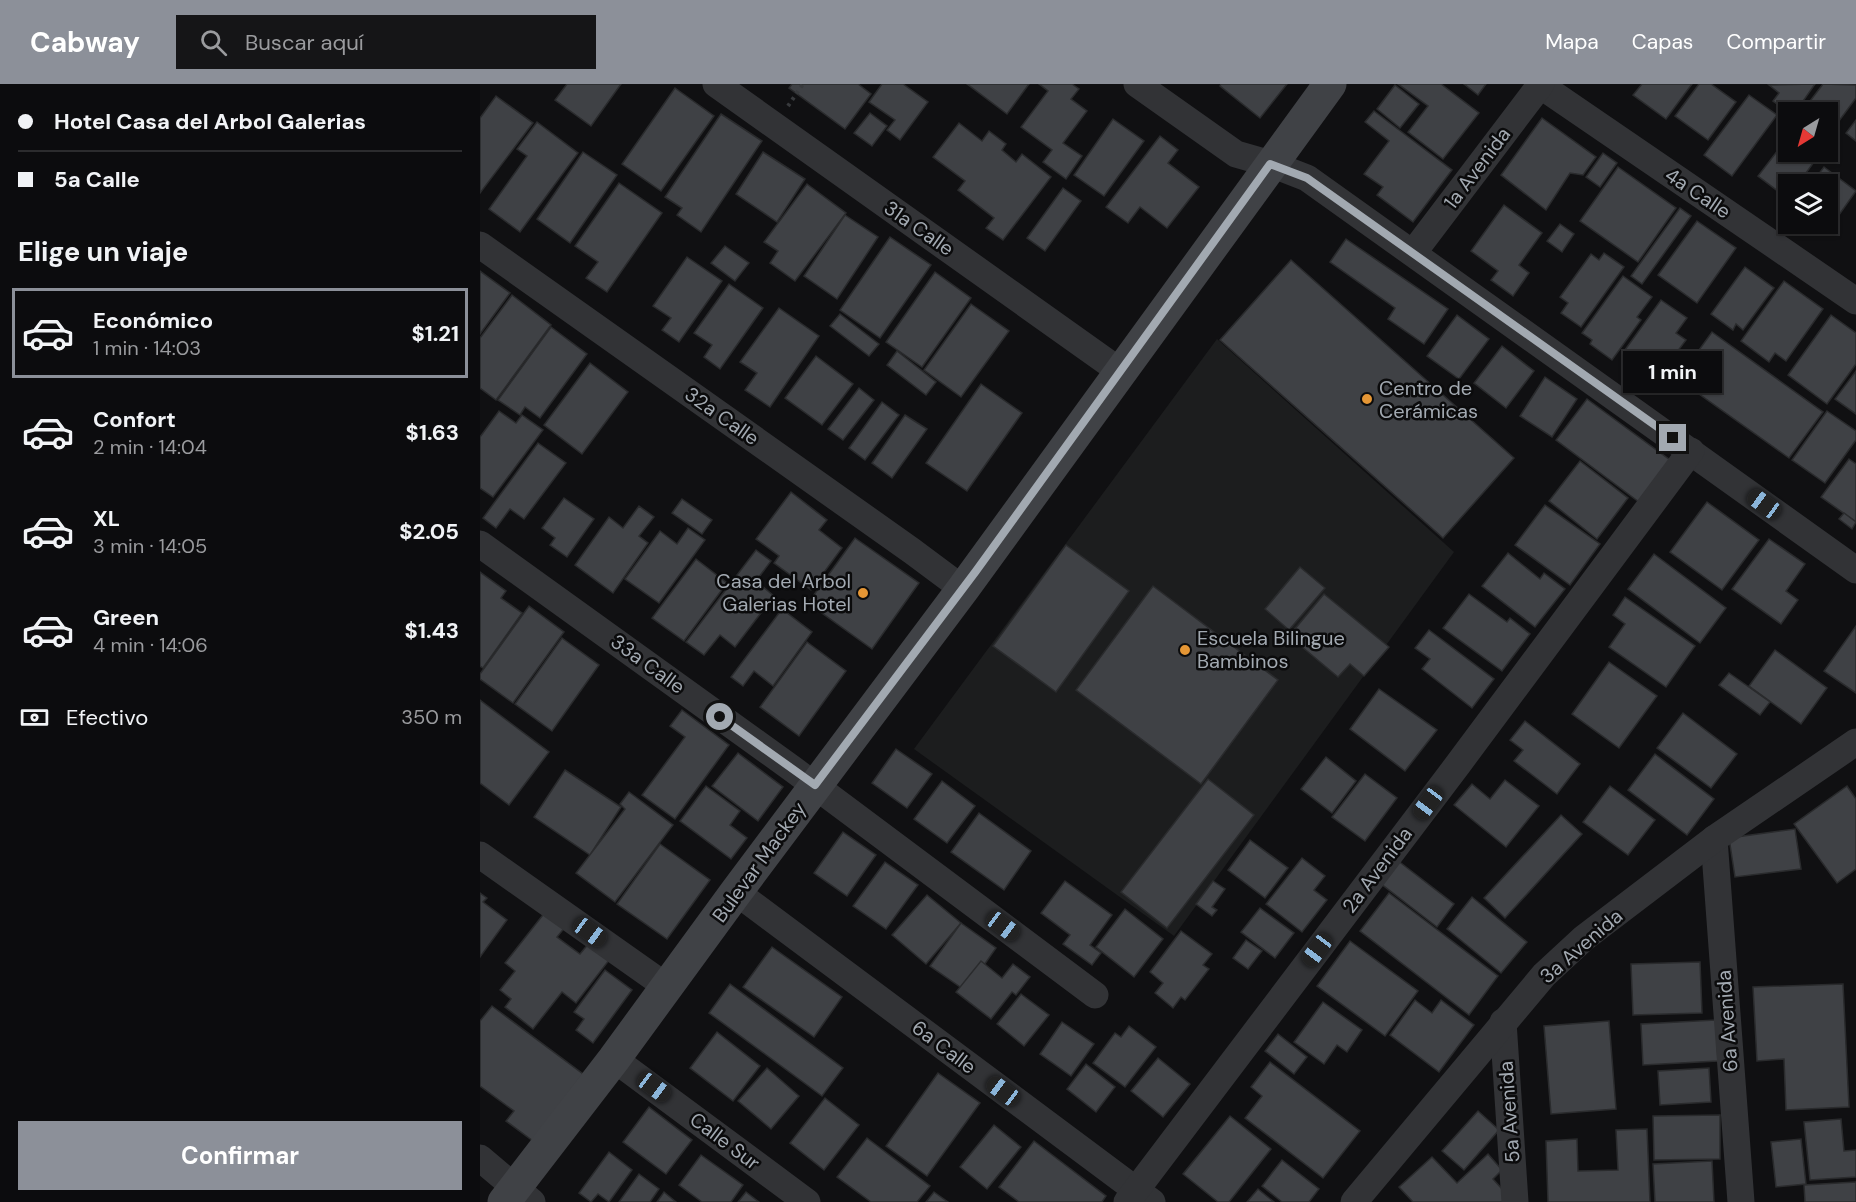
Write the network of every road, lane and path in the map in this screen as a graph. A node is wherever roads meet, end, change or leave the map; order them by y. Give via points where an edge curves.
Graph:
1 (716, 84) edge
2 (1137, 84) edge
3 (1330, 84) edge
4 (1540, 85) edge
5 (1270, 164) junction
6 (480, 245) edge
7 (1413, 253) junction
8 (1856, 301) edge
9 (1121, 372) junction
10 (1691, 451) junction
11 (480, 544) edge
12 (1856, 570) edge
13 (963, 589) junction
14 (1856, 742) edge
15 (815, 785) junction
16 (1714, 839) junction
17 (480, 855) edge
18 (736, 892) junction
19 (667, 987) junction
20 (1095, 995) dead end
21 (1503, 1022) junction
22 (614, 1059) junction
23 (480, 1158) edge
24 (517, 1198) edge
25 (1138, 1198) edge
26 (807, 1202) edge
27 (1354, 1202) edge
28 (1515, 1202) edge
29 (1741, 1202) edge

1 - 9 street, 31a Calle
2 - 5 street via 1236,154
3 - 5 main road, Bulevar Mackey
4 - 7 street, 1a Avenida
4 - 8 street, 4a Calle
5 - 7 street via 1307,178
5 - 9 main road, Bulevar Mackey
6 - 13 street, 32a Calle
7 - 10 street
9 - 13 main road, Bulevar Mackey
10 - 12 street
10 - 25 street, 2a Avenida
11 - 15 street, 33a Calle
13 - 15 main road, Bulevar Mackey
14 - 16 street, 3a Avenida
15 - 18 main road, Bulevar Mackey
15 - 20 street, 33a Calle
16 - 21 street, 3a Avenida via 1584,938 1544,975
16 - 29 street, 6a Avenida
17 - 19 street
18 - 19 main road, Bulevar Mackey
18 - 25 street, 6a Calle
19 - 22 main road, Bulevar Mackey
21 - 27 street, 3a Avenida
21 - 28 street, 5a Avenida
22 - 24 main road, Bulevar Mackey
22 - 26 street, Calle Sur
23 - 24 street via 492,1166

